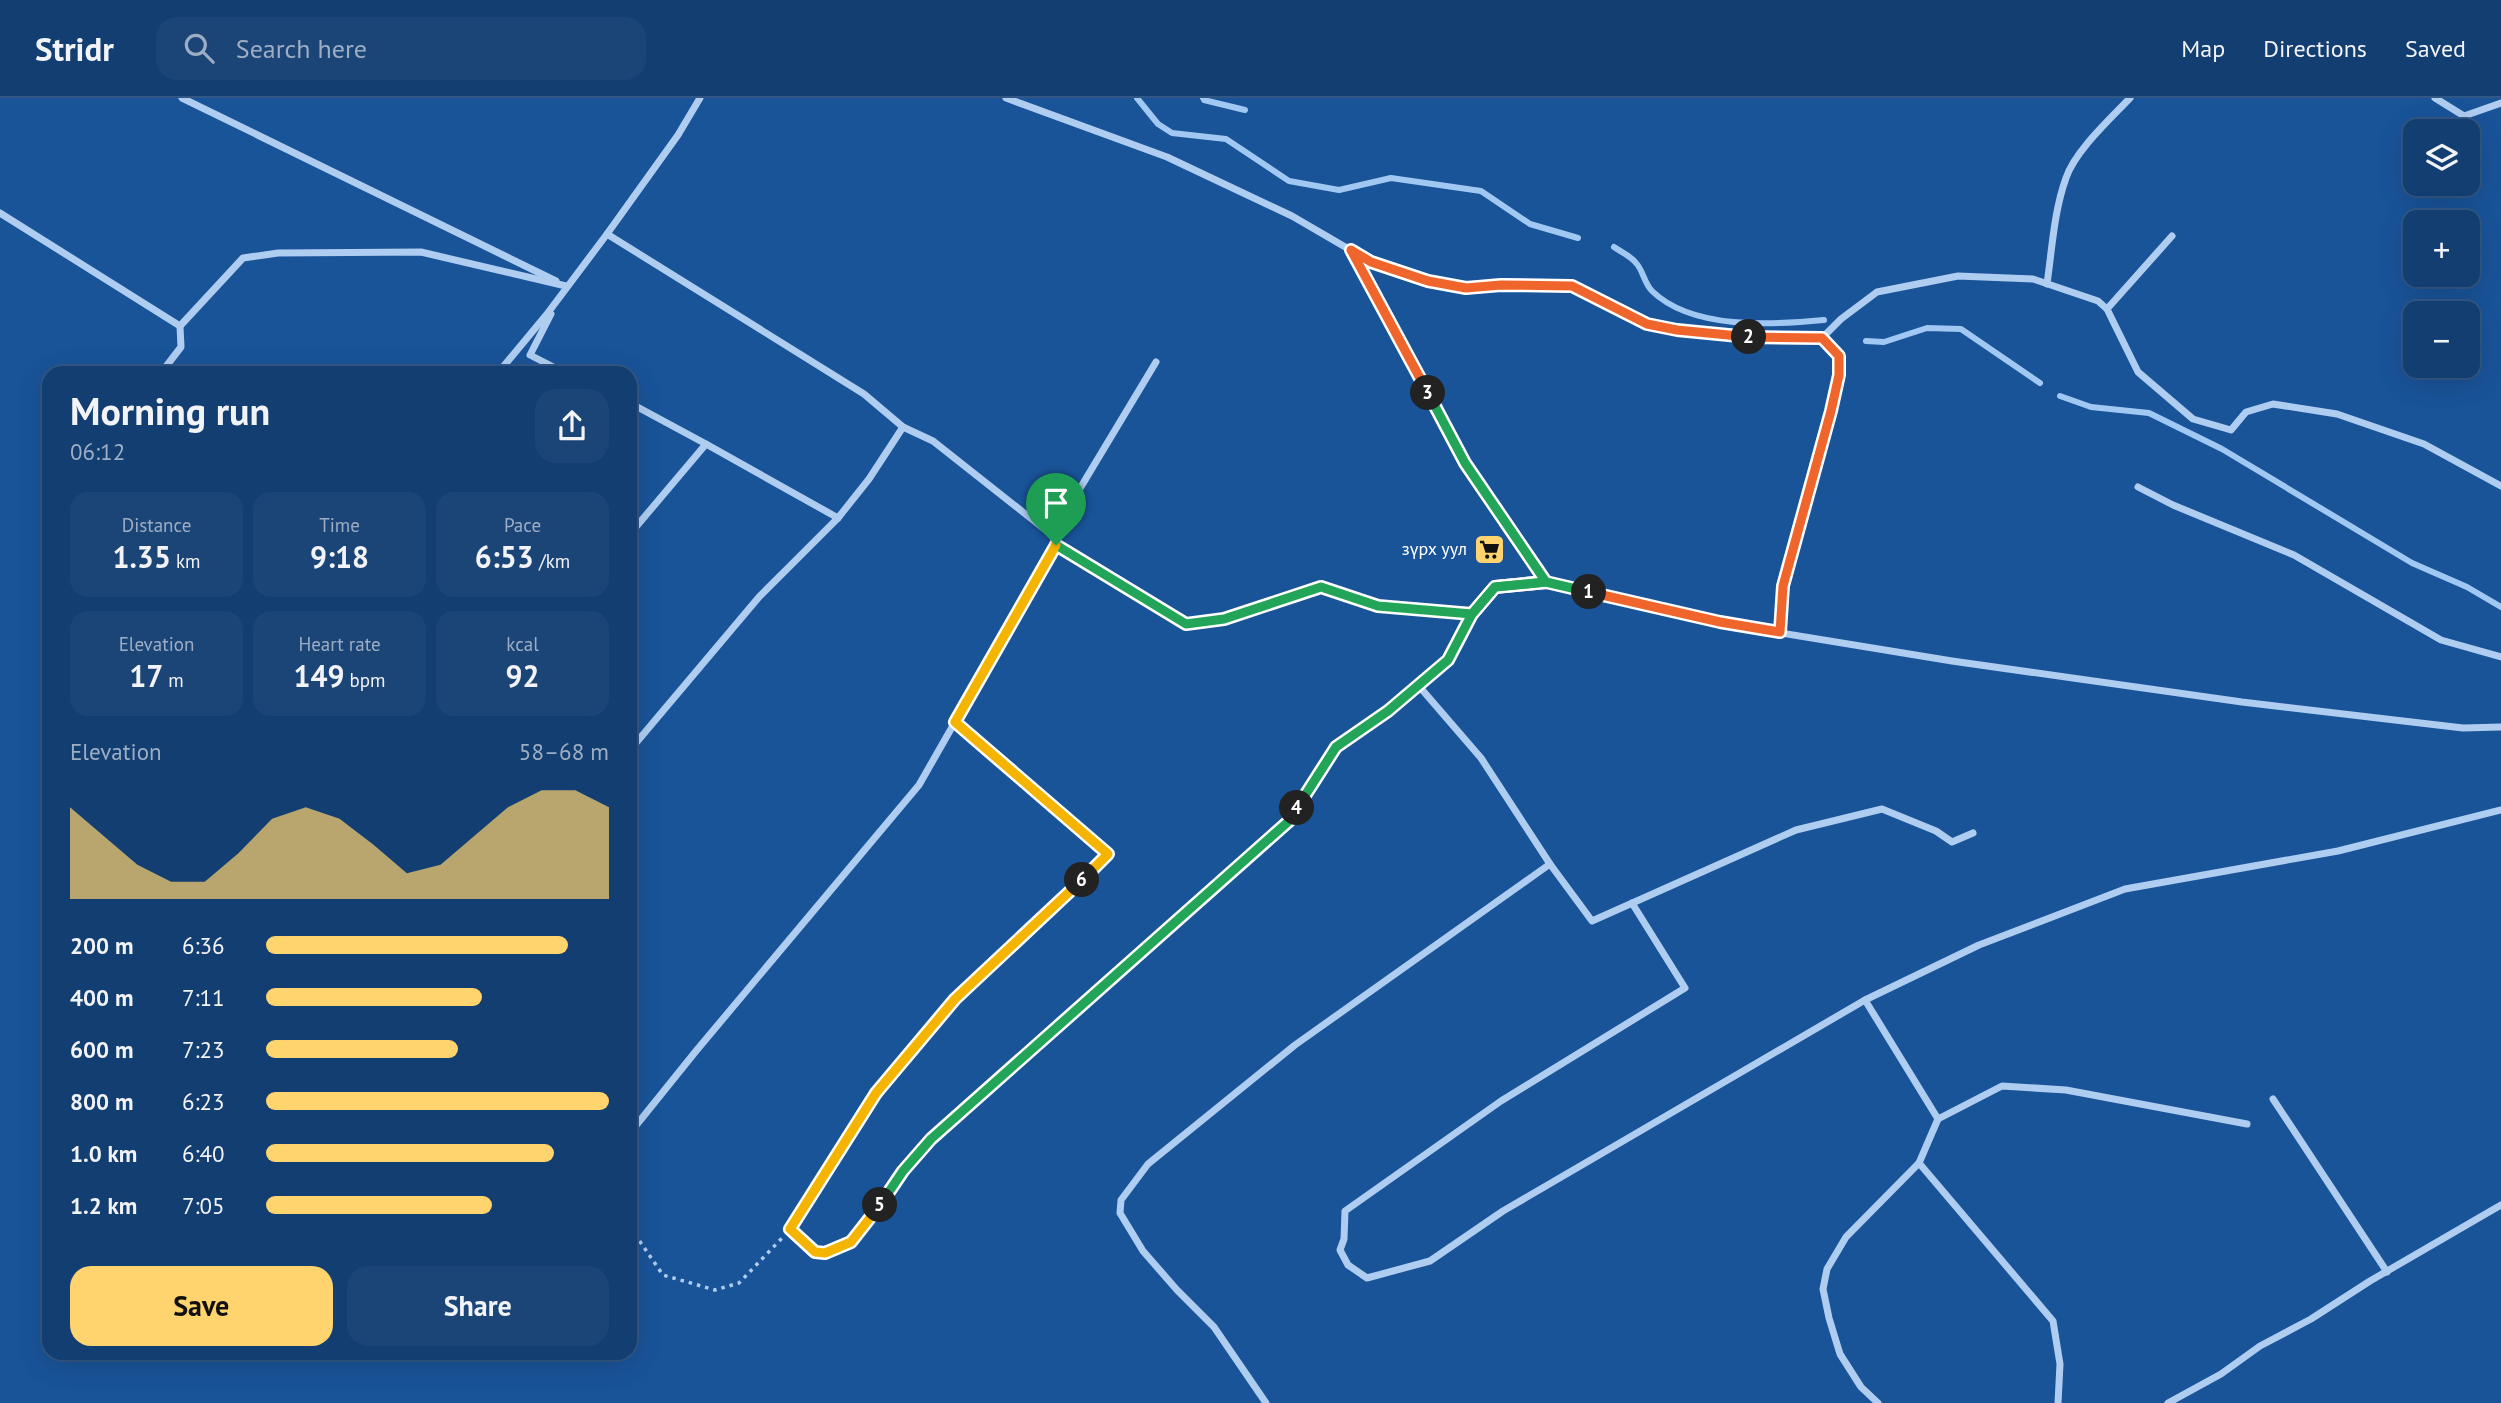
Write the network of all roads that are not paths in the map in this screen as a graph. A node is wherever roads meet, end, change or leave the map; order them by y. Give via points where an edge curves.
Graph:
1 (182, 98) edge
2 (700, 98) edge
3 (1006, 98) edge
4 (2130, 98) edge
5 (2435, 98) edge
6 (2501, 103) edge
7 (0, 213) edge
8 (607, 233) junction
9 (2172, 236) dead end
10 (1351, 250) junction
11 (2047, 284) junction
12 (566, 286) junction
13 (2107, 309) junction
14 (180, 326) junction
15 (1822, 338) junction
16 (1156, 362) dead end
17 (166, 366) edge
18 (504, 366) edge
19 (551, 366) edge
20 (637, 407) edge
21 (903, 427) junction
22 (706, 444) junction
23 (2501, 486) edge
24 (2137, 487) dead end
25 (838, 518) junction
26 (637, 526) edge
27 (1052, 535) junction
28 (1056, 545) junction
29 (1546, 582) junction
30 (1472, 614) junction
31 (1780, 632) junction
32 (2501, 657) edge
33 (1418, 685) junction
34 (955, 722) junction
35 (2501, 727) edge
36 (637, 742) edge
37 (2501, 810) edge
38 (1973, 833) dead end
39 (1550, 864) junction
40 (1632, 903) junction
41 (1865, 1000) junction
42 (2273, 1100) dead end
43 (1938, 1119) junction
44 (637, 1124) edge
45 (2247, 1124) dead end
46 (1919, 1163) junction
47 (2501, 1205) edge
48 (2388, 1272) junction
49 (1266, 1403) edge
50 (1878, 1403) edge
51 (2058, 1403) edge
52 (2168, 1403) edge

1 - 12 street
2 - 8 street
3 - 10 street via 1167,158 1292,216
4 - 11 street via 2094,136 2067,175
5 - 6 street via 2464,116
7 - 14 street
8 - 12 street
8 - 21 street via 864,394
9 - 13 street
10 - 15 street via 1371,262 1428,281 1466,288 1572,286 1647,324 1739,337
10 - 29 street via 1465,463
11 - 13 street via 2098,301
11 - 15 street via 2033,279 1958,276 1877,292
12 - 14 street via 421,252 278,253 243,258
12 - 18 street
12 - 19 street via 530,355
13 - 23 street via 2138,372 2193,419 2231,430 2246,412 2273,404 2337,414 2424,444
14 - 17 street via 181,347
15 - 31 street via 1839,356 1839,375 1783,586
16 - 27 street
20 - 22 street
21 - 25 street
21 - 27 street via 933,441
22 - 25 street
22 - 26 street
24 - 32 street via 2294,555 2441,640
25 - 36 street via 759,597
27 - 28 street
28 - 30 street via 1186,624 1224,619 1321,587 1378,606
28 - 34 street
29 - 30 street via 1495,587
29 - 31 street
30 - 33 street via 1448,660
31 - 35 street via 2242,702 2463,728
33 - 34 street via 1336,747 1289,821 931,1139 851,1242 825,1253 815,1252 790,1229 876,1093 955,999 1108,854
33 - 39 street via 1481,758
34 - 44 street via 919,785
37 - 41 street via 2338,851 2125,889 1979,945
38 - 40 street via 1952,842 1882,809 1796,830
39 - 40 street via 1592,921
39 - 49 street via 1295,1045 1148,1164 1121,1200 1120,1213 1143,1251 1213,1327
40 - 41 street via 1685,988 1501,1101 1345,1210 1340,1250 1348,1265 1367,1278 1430,1261 1503,1211
41 - 43 street
42 - 48 street
43 - 45 street via 2002,1086 2066,1090
43 - 46 street
46 - 50 street via 1846,1237 1827,1269 1823,1289 1840,1354 1861,1387
46 - 51 street via 2053,1321 2060,1364
47 - 48 street
48 - 52 street

